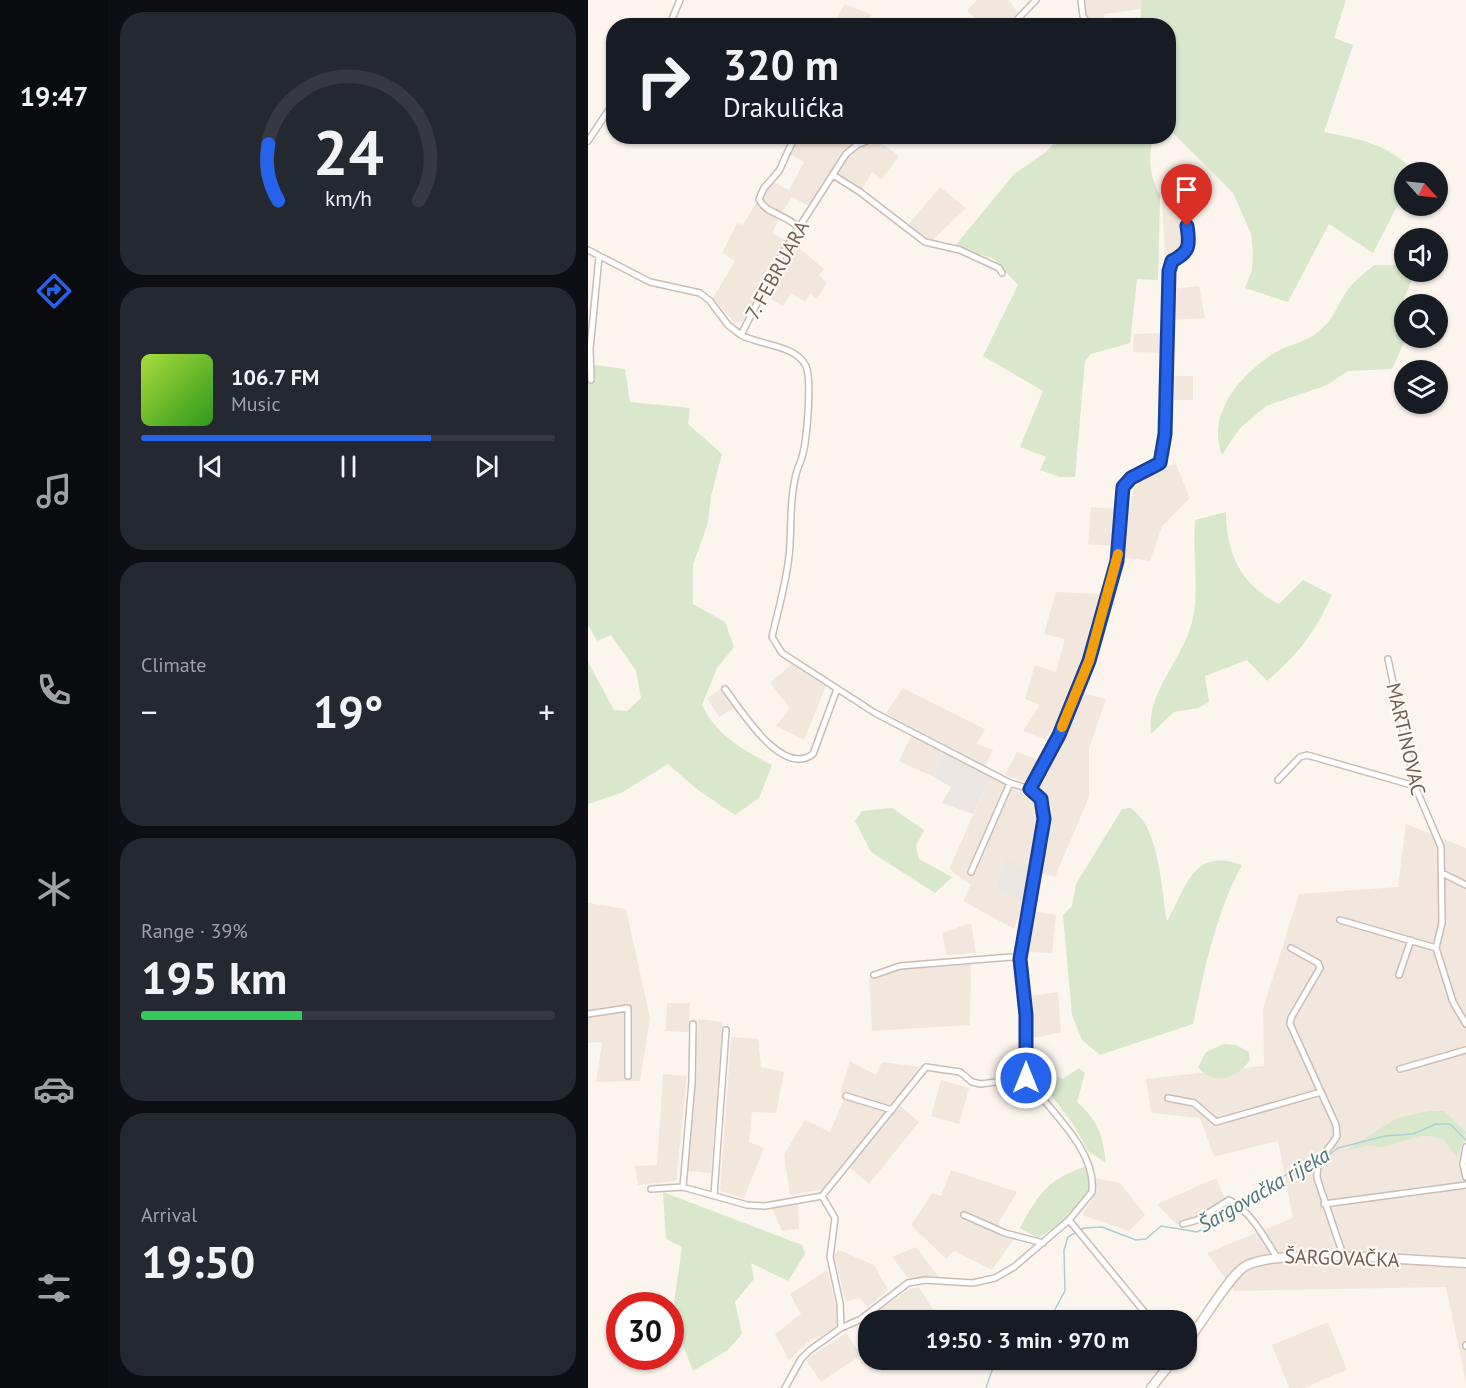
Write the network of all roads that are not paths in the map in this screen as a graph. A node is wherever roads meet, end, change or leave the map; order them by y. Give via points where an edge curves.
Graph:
1 (680, 0) edge
2 (1036, 0) edge
3 (1081, 0) edge
4 (672, 18) edge
5 (1019, 18) edge
6 (1084, 18) edge
7 (606, 114) edge
8 (588, 141) edge
9 (791, 144) edge
10 (862, 144) edge
11 (833, 175) junction
12 (1187, 226) dead end
13 (798, 228) junction
14 (588, 250) edge
15 (599, 257) junction
16 (1002, 273) dead end
17 (741, 335) junction
18 (591, 380) dead end
19 (1388, 659) dead end
20 (837, 689) junction
21 (725, 690) dead end
22 (1278, 780) dead end
23 (1010, 783) junction
24 (1415, 786) junction
25 (1030, 789) junction
26 (971, 872) dead end
27 (1442, 873) junction
28 (1466, 885) edge
29 (1340, 921) dead end
30 (1411, 940) junction
31 (1291, 948) dead end
32 (1436, 948) junction
33 (1020, 959) junction
34 (874, 975) dead end
35 (1399, 975) dead end
36 (588, 1014) edge
37 (693, 1024) dead end
38 (1466, 1024) edge
39 (726, 1030) dead end
40 (1466, 1050) edge
41 (1400, 1070) dead end
42 (628, 1076) dead end
43 (1026, 1078) junction
44 (1321, 1092) junction
45 (846, 1096) dead end
46 (1168, 1098) dead end
47 (892, 1110) junction
48 (1465, 1149) edge
49 (1466, 1177) edge
50 (1466, 1185) edge
51 (683, 1187) junction
52 (651, 1189) dead end
53 (714, 1195) junction
54 (822, 1196) junction
55 (1324, 1204) junction
56 (964, 1215) dead end
57 (1069, 1220) junction
58 (1183, 1224) dead end
59 (1042, 1243) junction
60 (1276, 1256) junction
61 (1344, 1258) junction
62 (1466, 1263) edge
63 (1143, 1310) edge
64 (841, 1328) junction
65 (1197, 1328) edge
66 (1165, 1370) edge
67 (785, 1388) edge
68 (1151, 1388) edge

1 - 4 street
2 - 5 street
3 - 6 street
7 - 8 street
9 - 13 street via 779,171 759,199 762,206
10 - 11 street, 7. FEBRUARA via 852,149
11 - 13 street, 7. FEBRUARA
11 - 16 street via 925,242 960,250
12 - 25 street via 1190,245 1186,253 1172,261 1169,271 1165,434 1160,463 1131,478 1123,487 1117,561 1089,661 1059,735
13 - 17 street, 7. FEBRUARA via 762,289
14 - 15 street, 7. FEBRUARA
15 - 17 street, 7. FEBRUARA via 650,282 700,293
15 - 18 street via 590,349
17 - 20 street via 786,351 805,365 808,380 803,455 795,477 785,583 772,637 782,653
19 - 24 street, MARTINOVAC
20 - 21 street via 813,754 806,759 794,759 769,746
20 - 23 street
22 - 24 street via 1300,757 1307,755
23 - 25 street
23 - 26 street
24 - 27 street, MARTINOVAC via 1441,847
25 - 33 street via 1041,799 1044,819
27 - 28 street
27 - 32 street, MARTINOVAC via 1442,923
29 - 30 street
30 - 32 street
30 - 35 street
31 - 44 street via 1320,968 1290,1024
32 - 38 street, MARTINOVAC via 1453,1002
33 - 34 street via 900,966
33 - 43 street via 1026,1015
36 - 42 street via 628,1008
37 - 51 street via 693,1082
39 - 53 street
40 - 41 street
43 - 47 street via 981,1084 960,1072 926,1067
43 - 57 street via 1055,1111 1090,1165 1092,1192
44 - 46 street via 1216,1122 1200,1106
44 - 55 street via 1337,1136 1317,1166
45 - 47 street
47 - 54 street
48 - 49 street via 1462,1164
50 - 55 street
51 - 52 street
51 - 53 street
53 - 54 street via 765,1206
54 - 64 street via 835,1218 830,1257
55 - 61 street
56 - 59 street via 1005,1233
57 - 59 street
57 - 63 street
58 - 60 street via 1197,1220 1225,1201 1237,1205
59 - 64 street via 1014,1268 995,1278 973,1283 908,1283 861,1319
60 - 61 street, ŠARGOVAČKA
60 - 65 street, ŠARGOVAČKA via 1257,1260 1233,1278
61 - 62 street, ŠARGOVAČKA
64 - 67 street via 801,1359
66 - 68 street

